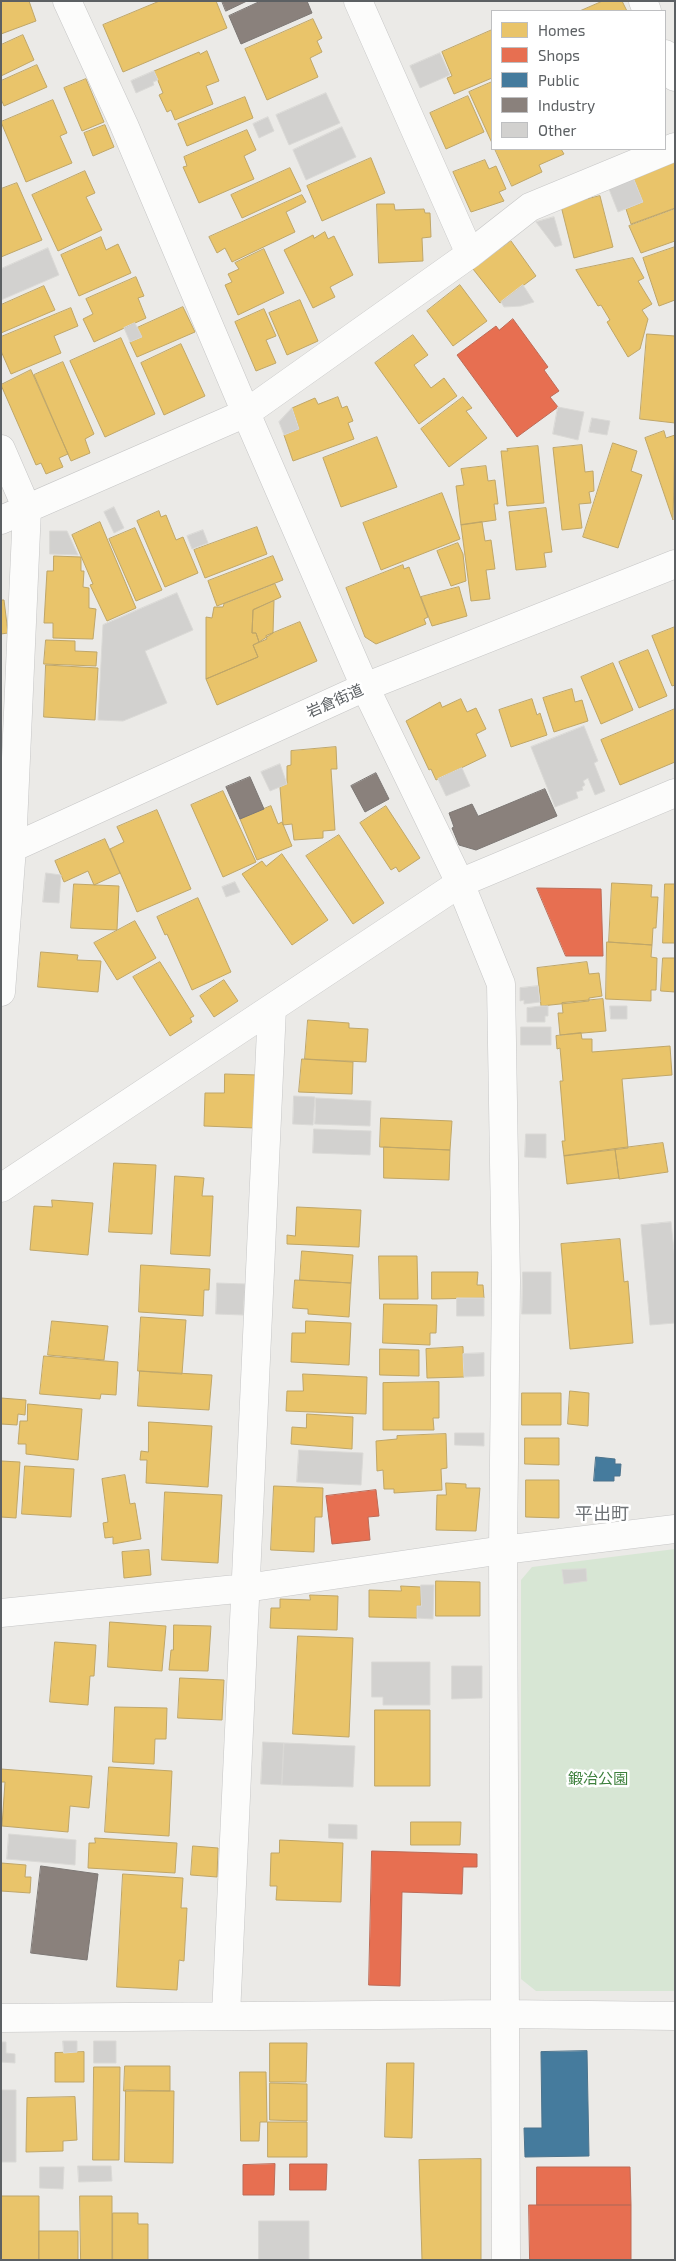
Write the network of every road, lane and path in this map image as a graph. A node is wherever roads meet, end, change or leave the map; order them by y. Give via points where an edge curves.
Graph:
1 (67, 1) edge
2 (358, 1) edge
3 (666, 56) edge
4 (675, 77) edge
5 (675, 147) edge
6 (470, 254) junction
7 (246, 413) junction
8 (1, 449) edge
9 (27, 509) junction
10 (1, 520) edge
11 (675, 564) edge
12 (365, 687) junction
13 (675, 793) edge
14 (7, 850) edge
15 (460, 883) junction
16 (1, 992) edge
17 (272, 1008) junction
18 (1, 1188) edge
19 (675, 1529) edge
20 (503, 1550) junction
21 (246, 1588) junction
22 (1, 1613) edge
23 (503, 2014) junction
24 (226, 2015) junction
25 (675, 2016) edge
26 (1, 2018) edge
27 (506, 2260) edge

1 - 7 street via 124,125
2 - 6 street
3 - 4 street
5 - 6 street via 530,207
6 - 7 street
7 - 9 street
7 - 12 street
8 - 9 street
9 - 10 street
9 - 14 street
11 - 12 street, 岩倉街道
12 - 14 street, 岩倉街道
12 - 15 street
13 - 15 street
14 - 16 street
15 - 17 street
15 - 20 street via 501,984 506,1281
17 - 18 street
17 - 21 street
19 - 20 street
20 - 21 street
20 - 23 street
21 - 22 street
21 - 24 street
23 - 24 street
23 - 25 street
23 - 27 street
24 - 26 street

